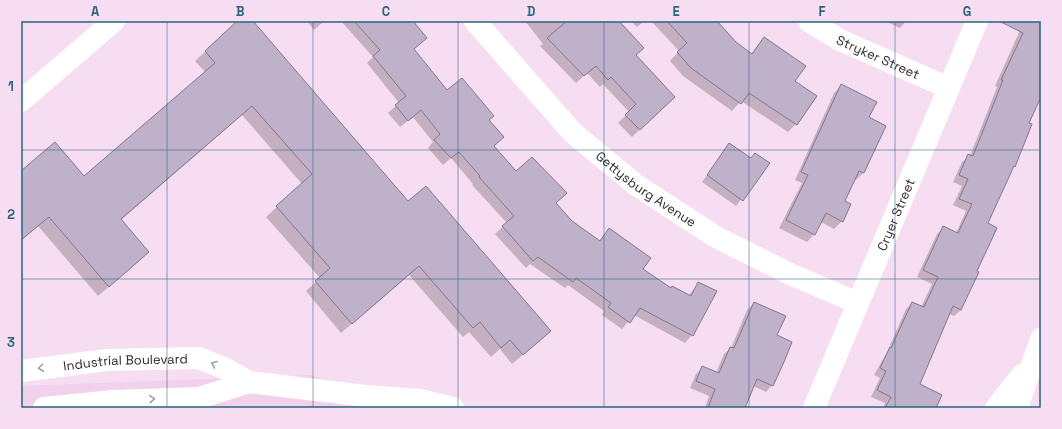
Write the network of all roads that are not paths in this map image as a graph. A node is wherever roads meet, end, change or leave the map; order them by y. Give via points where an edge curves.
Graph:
1 (114, 21) edge
2 (475, 21) edge
3 (809, 21) edge
4 (977, 21) edge
5 (949, 88) junction
6 (21, 101) edge
7 (858, 304) junction
8 (1041, 339) edge
9 (1032, 361) junction
10 (21, 370) edge
11 (249, 382) junction
12 (44, 408) edge
13 (453, 408) edge
14 (814, 408) edge
15 (996, 408) edge
16 (1017, 408) edge

1 - 6 main road
2 - 7 main road, Gettysburg Avenue via 573,134 636,185 716,237
3 - 5 main road, Stryker Street via 840,40
4 - 5 main road, Cryer Street
5 - 7 main road, Cryer Street
7 - 14 main road, Cryer Street
8 - 9 main road
9 - 15 main road
9 - 16 main road
11 -> 10 main road, Industrial Boulevard via 199,358 107,360
12 -> 11 main road, Industrial Boulevard via 113,400 199,398
11 - 13 main road, Industrial Boulevard via 420,400

